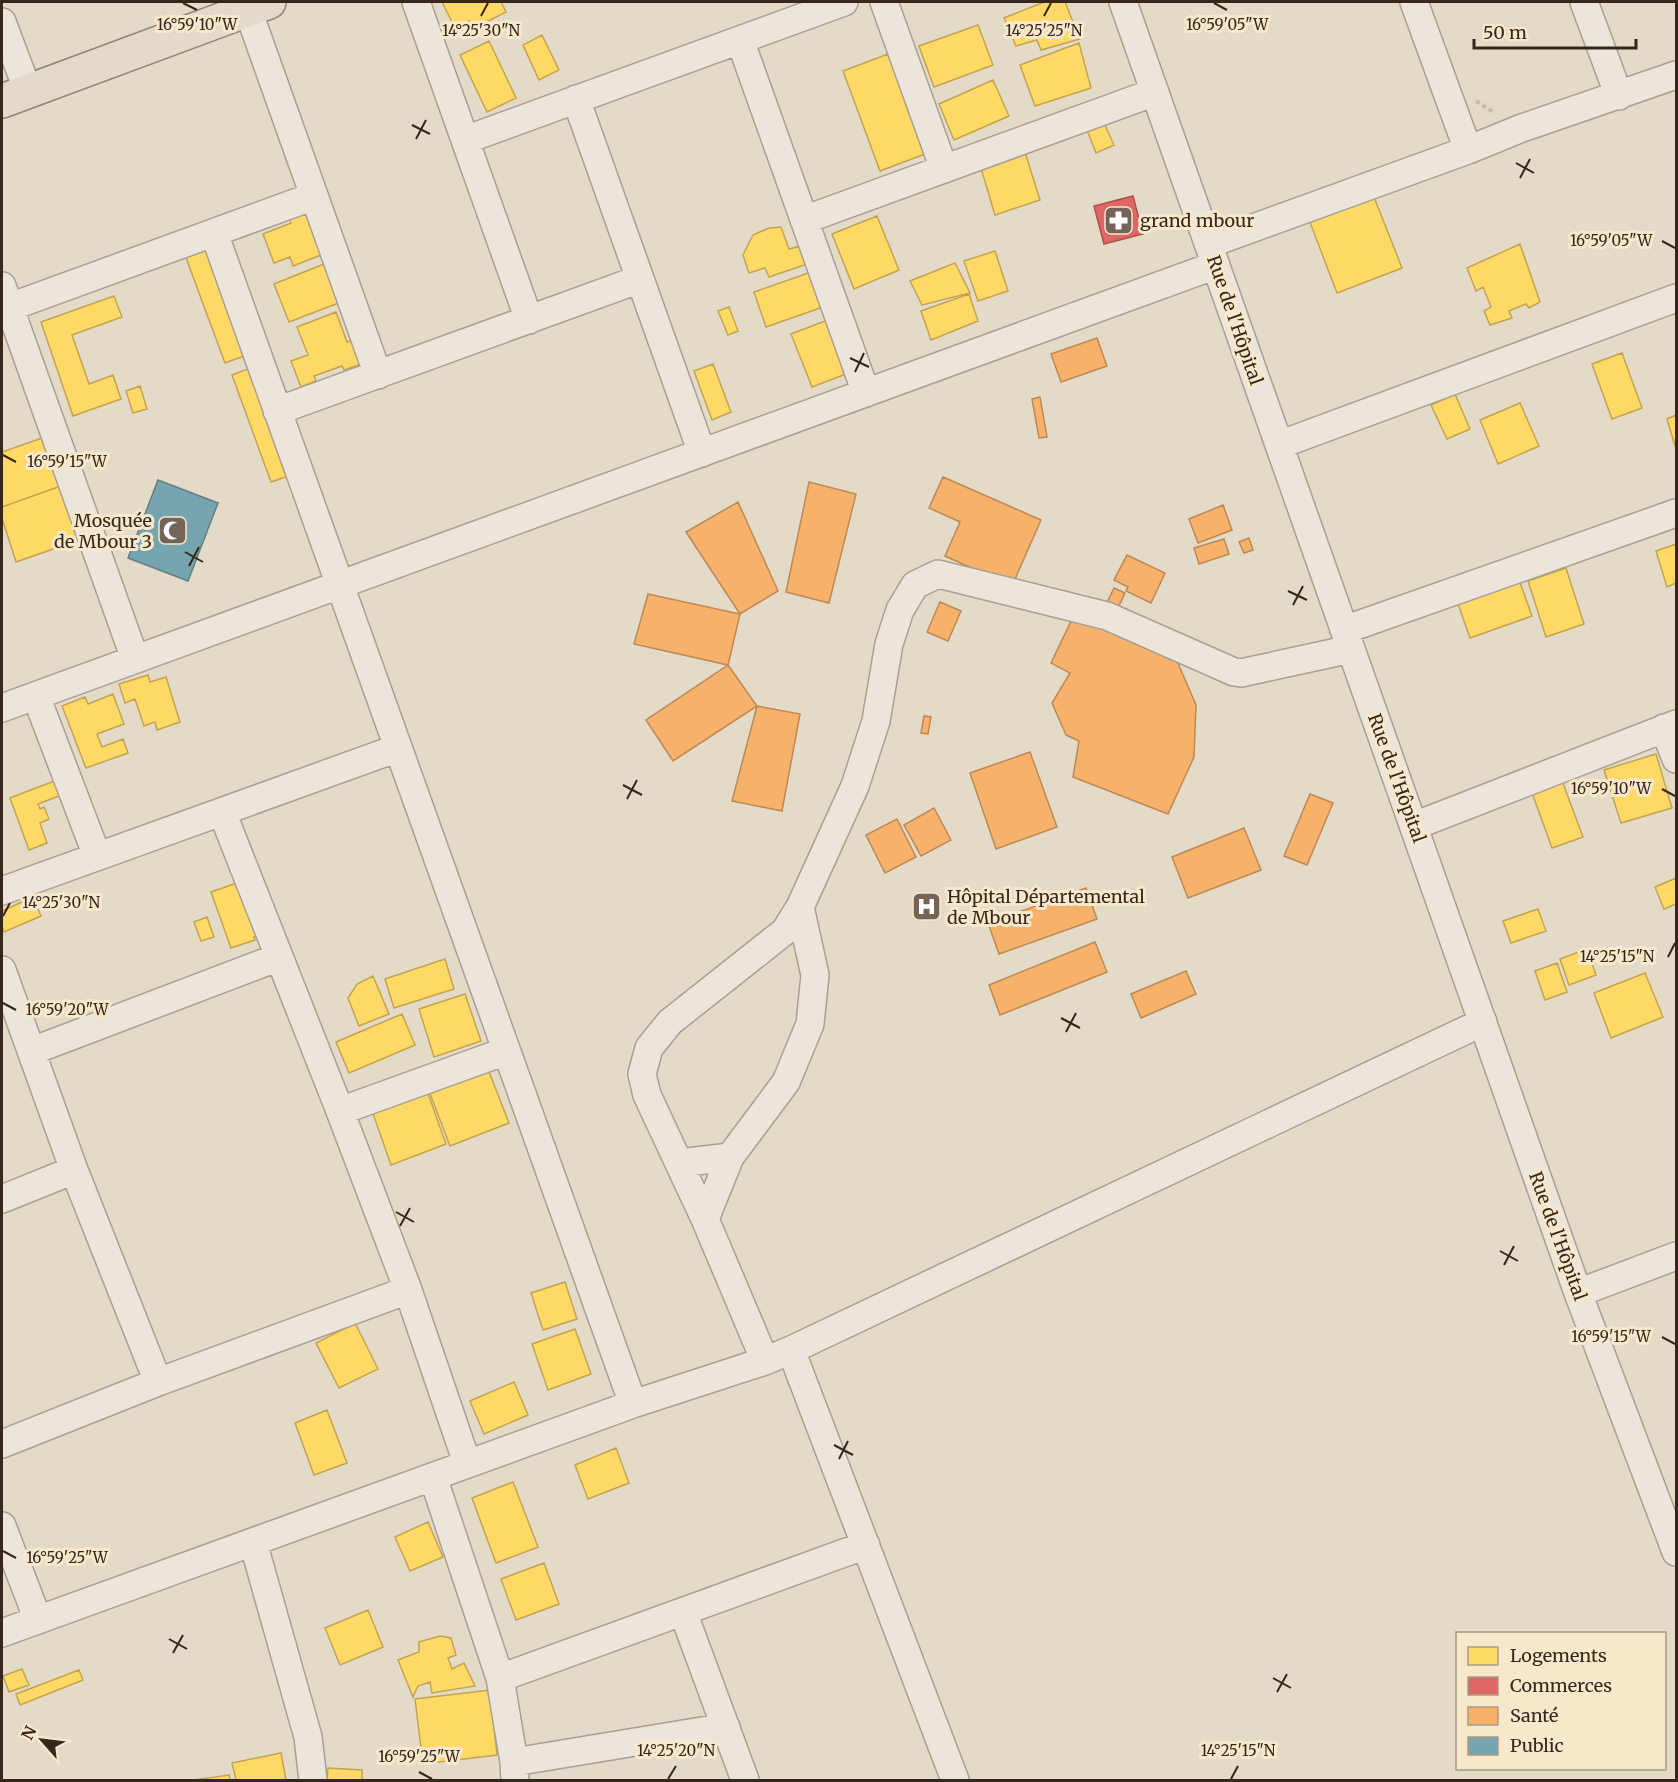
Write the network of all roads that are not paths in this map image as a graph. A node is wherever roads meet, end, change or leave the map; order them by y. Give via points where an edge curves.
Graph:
1 (416, 2) edge
2 (844, 2) edge
3 (884, 2) edge
4 (1123, 2) edge
5 (1414, 2) edge
6 (1584, 2) edge
7 (254, 4) edge
8 (2, 22) edge
9 (740, 40) junction
10 (1677, 75) edge
11 (1155, 92) junction
12 (15, 96) edge
13 (1619, 96) junction
14 (576, 99) junction
15 (465, 140) junction
16 (1468, 150) junction
17 (944, 169) junction
18 (314, 196) junction
19 (804, 220) junction
20 (214, 233) junction
21 (1212, 255) junction
22 (640, 279) junction
23 (1677, 298) edge
24 (4, 301) edge
25 (529, 320) junction
26 (378, 375) junction
27 (866, 393) junction
28 (278, 411) junction
29 (1279, 445) junction
30 (702, 453) junction
31 (1677, 513) edge
32 (339, 585) junction
33 (1347, 640) junction
34 (135, 659) junction
35 (36, 696) junction
36 (2, 708) edge
37 (1670, 726) edge
38 (398, 748) junction
39 (1677, 759) edge
40 (222, 812) junction
41 (1414, 826) junction
42 (97, 856) junction
43 (2, 891) edge
44 (800, 907) junction
45 (279, 957) junction
46 (2, 970) edge
47 (1483, 1022) junction
48 (32, 1051) junction
49 (506, 1051) junction
50 (340, 1111) junction
51 (730, 1157) junction
52 (679, 1163) junction
53 (74, 1170) junction
54 (2, 1199) edge
55 (705, 1219) junction
56 (1677, 1256) edge
57 (408, 1290) junction
58 (1578, 1293) junction
59 (791, 1350) junction
60 (765, 1361) junction
61 (158, 1382) junction
62 (633, 1404) junction
63 (2, 1444) edge
64 (467, 1463) junction
65 (433, 1476) junction
66 (2, 1527) edge
67 (253, 1542) junction
68 (866, 1545) junction
69 (1677, 1552) edge
70 (683, 1612) junction
71 (38, 1620) junction
72 (2, 1633) edge
73 (500, 1678) junction
74 (726, 1727) junction
75 (514, 1771) edge
76 (313, 1780) edge
77 (746, 1780) edge
78 (955, 1780) edge

1 - 15 street
2 - 9 street
3 - 17 street
4 - 11 street, Rue de l'Hôpital
5 - 16 street
6 - 13 street
7 - 12 main road
7 - 18 street
8 - 12 street
9 - 14 street
9 - 19 street
10 - 13 street
11 - 17 street
11 - 21 street, Rue de l'Hôpital
13 - 16 street
14 - 15 street
14 - 22 street
15 - 25 street
16 - 21 street
17 - 19 street
18 - 20 street
18 - 26 street
19 - 27 street
20 - 24 street
20 - 28 street
21 - 27 street
21 - 29 street, Rue de l'Hôpital
22 - 25 street
22 - 30 street
23 - 29 street
24 - 34 street
25 - 26 street
26 - 28 street
27 - 30 street
28 - 32 street
29 - 33 street, Rue de l'Hôpital
30 - 32 street
31 - 33 street
32 - 34 street
32 - 38 street
33 - 41 street, Rue de l'Hôpital
33 - 44 street via 1241,673 1107,616 938,574 915,585 900,610 889,644 876,721 855,786
34 - 35 street
35 - 36 street
35 - 42 street
37 - 39 street
37 - 41 street
38 - 40 street
38 - 49 street
40 - 42 street
40 - 45 street
41 - 47 street, Rue de l'Hôpital
42 - 43 street
44 - 51 street via 815,975 810,1024 786,1082
44 - 52 street via 785,931 670,1022 649,1048 642,1074 647,1095
45 - 48 street
45 - 50 street
46 - 48 street
47 - 58 street, Rue de l'Hôpital
47 - 59 street
48 - 53 street
49 - 50 street
49 - 62 street
50 - 57 street
51 - 52 street
51 - 55 street
52 - 55 street
53 - 54 street
53 - 61 street
55 - 60 street
56 - 58 street
57 - 61 street
57 - 64 street
58 - 69 street, Rue de l'Hôpital
59 - 60 street
59 - 68 street
60 - 62 street
61 - 63 street
62 - 64 street
64 - 65 street
65 - 67 street
65 - 73 street
66 - 71 street
67 - 71 street
67 - 76 street via 308,1737
68 - 70 street
68 - 78 street
70 - 73 street
70 - 74 street
71 - 72 street
73 - 75 street
74 - 75 street
74 - 77 street

